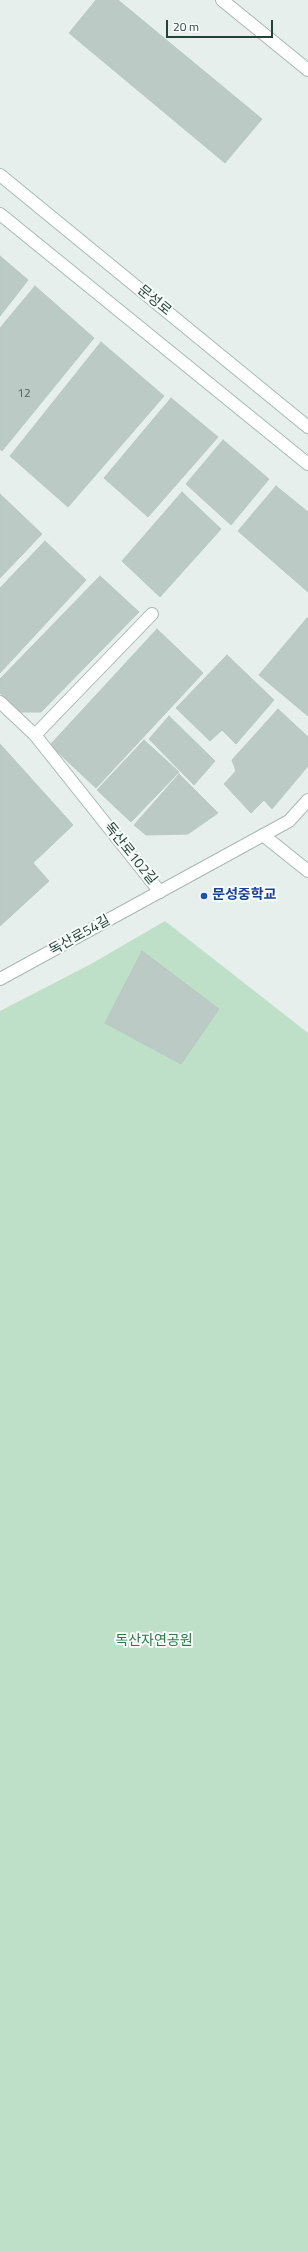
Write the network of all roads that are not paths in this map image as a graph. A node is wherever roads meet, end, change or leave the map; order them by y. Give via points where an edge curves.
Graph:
1 (222, 0) edge
2 (308, 70) edge
3 (0, 175) edge
4 (0, 214) edge
5 (308, 427) edge
6 (308, 464) edge
7 (152, 614) dead end
8 (0, 702) edge
9 (35, 736) junction
10 (308, 800) edge
11 (263, 835) junction
12 (308, 871) edge
13 (160, 892) junction
14 (0, 979) edge

1 - 2 street
3 - 5 street, 문성로
4 - 6 street
7 - 9 street
8 - 9 street, 독산로102길
9 - 13 street, 독산로102길
10 - 11 street via 289,821
11 - 12 street
11 - 13 street, 독산로102길
13 - 14 street, 독산로54길

